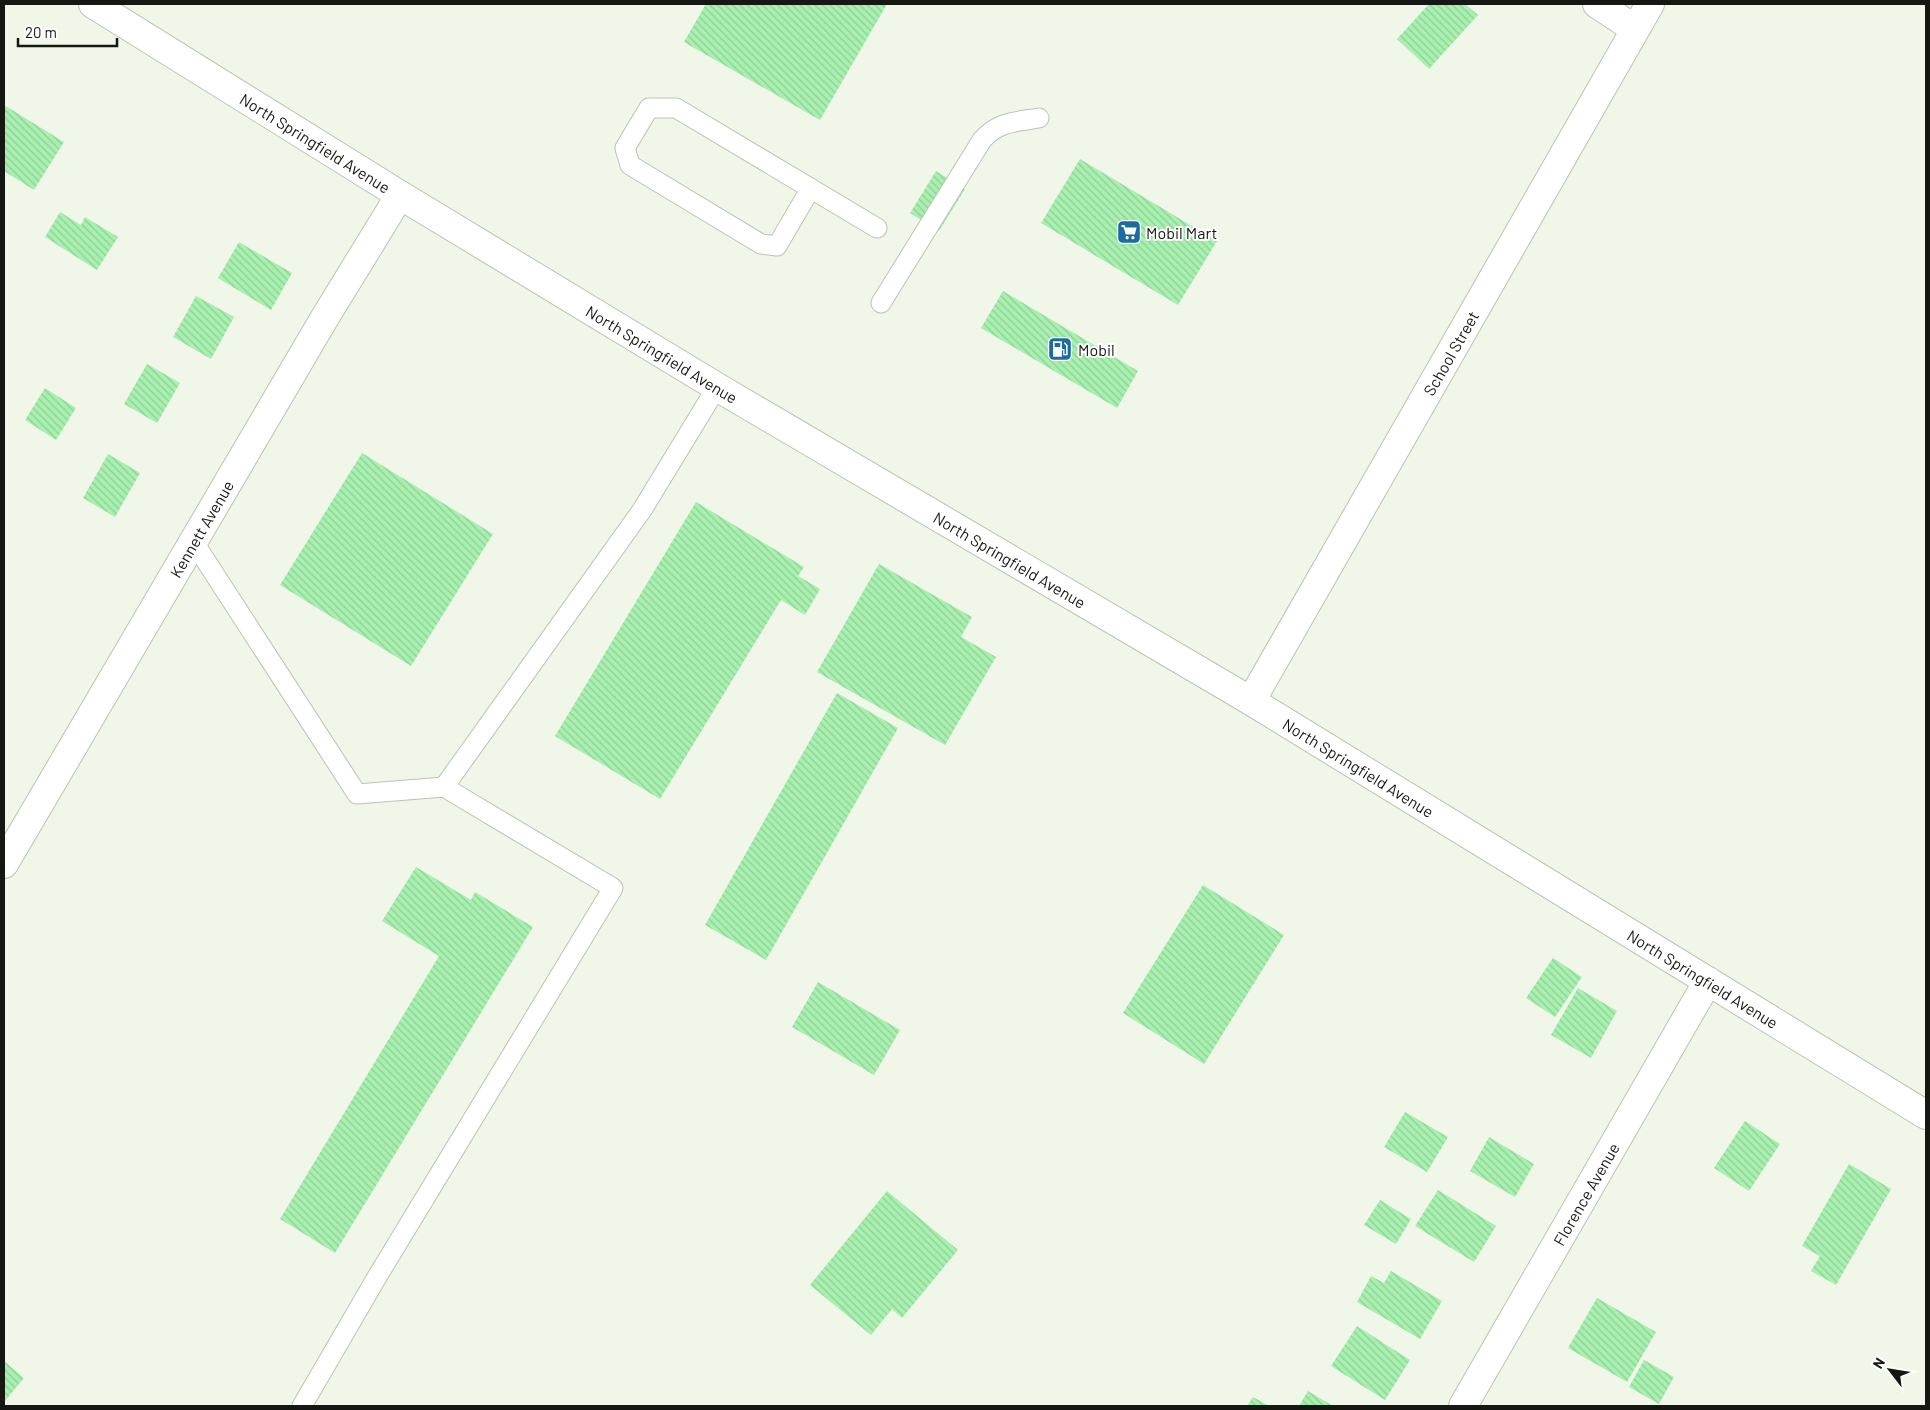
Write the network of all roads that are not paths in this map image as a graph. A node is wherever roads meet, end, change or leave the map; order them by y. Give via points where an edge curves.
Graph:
1 (94, 4) edge
2 (1597, 4) edge
3 (1650, 4) edge
4 (1635, 29) junction
5 (1040, 118) dead end
6 (811, 188) junction
7 (400, 195) junction
8 (877, 228) dead end
9 (881, 304) dead end
10 (717, 387) junction
11 (194, 542) junction
12 (1251, 701) junction
13 (444, 787) junction
14 (4, 864) edge
15 (1708, 981) junction
16 (1926, 1116) edge
17 (302, 1406) edge
18 (1463, 1406) edge

1 - 7 main road, North Springfield Avenue
2 - 4 main road
3 - 4 main road, School Street
4 - 12 main road, School Street
5 - 9 lane via 1008,123 991,130 982,140
6 - 6 lane via 676,108 650,108 626,148 630,165 761,244 777,246
6 - 8 lane
7 - 10 main road, North Springfield Avenue
7 - 11 main road, Kennett Avenue via 324,318
10 - 12 main road, North Springfield Avenue
10 - 13 lane via 642,510
11 - 13 lane via 357,794
11 - 14 main road, Kennett Avenue
12 - 15 main road, North Springfield Avenue
13 - 17 lane via 612,888
15 - 16 main road, North Springfield Avenue
15 - 18 main road, Florence Avenue

